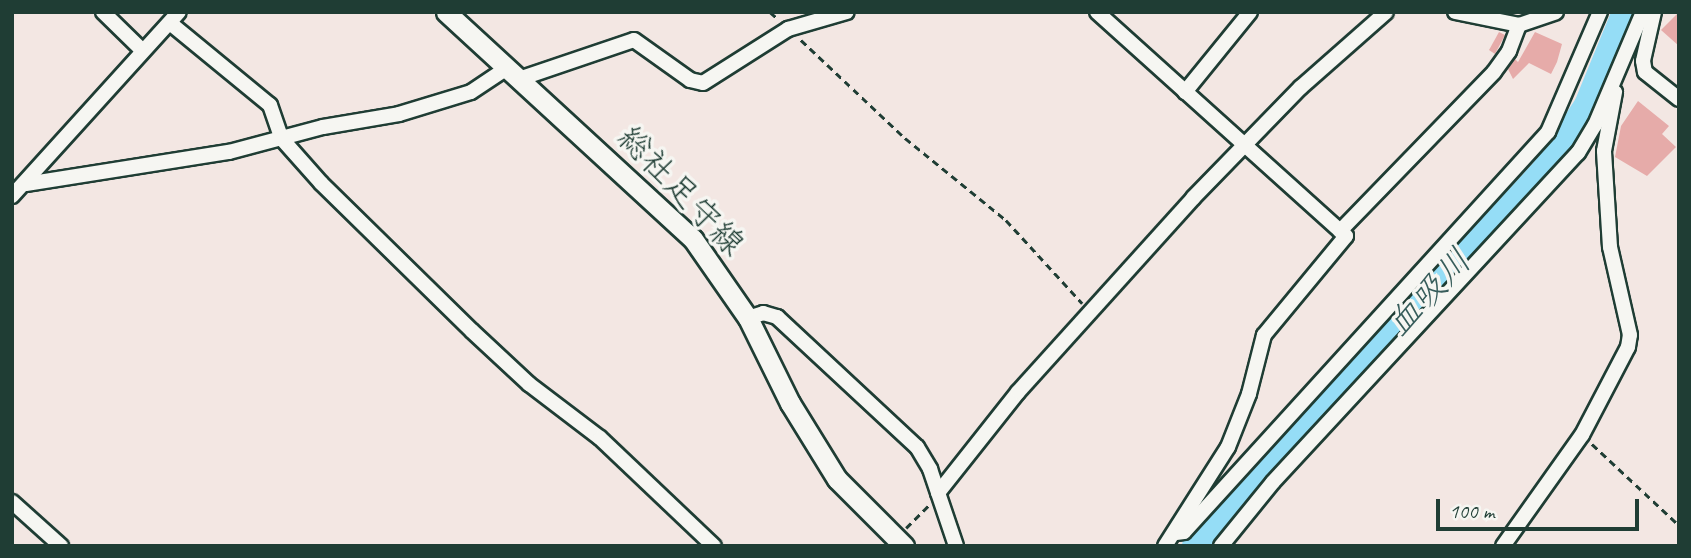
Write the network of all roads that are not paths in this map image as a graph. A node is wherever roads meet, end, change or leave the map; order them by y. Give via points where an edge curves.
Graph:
1 (103, 12) edge
2 (446, 12) edge
3 (847, 12) edge
4 (1097, 12) edge
5 (1250, 12) edge
6 (1386, 12) edge
7 (1455, 12) edge
8 (1556, 12) edge
9 (1600, 12) edge
10 (1643, 12) edge
11 (1654, 12) edge
12 (175, 18) edge
13 (1519, 25) junction
14 (140, 48) junction
15 (1618, 70) junction
16 (513, 73) junction
17 (1185, 92) junction
18 (1679, 99) edge
19 (282, 139) junction
20 (1249, 144) junction
21 (26, 184) junction
22 (12, 196) edge
23 (1340, 231) junction
24 (748, 318) junction
25 (938, 494) junction
26 (12, 502) edge
27 (1175, 533) junction
28 (900, 542) edge
29 (61, 546) edge
30 (714, 546) edge
31 (956, 546) edge
32 (1165, 546) edge
33 (1221, 546) edge
34 (1503, 546) edge

1 - 14 street
2 - 16 main road, 総社足守線
3 - 16 street via 788,29 703,83 690,80 634,40
4 - 17 street
5 - 17 street
6 - 20 street via 1301,87
7 - 13 street
8 - 13 street
9 - 27 street via 1559,112 1541,141 1184,532
10 - 15 street
11 - 18 street via 1643,61 1645,72
12 - 14 street
12 - 19 street via 270,105
13 - 23 street via 1494,72
14 - 21 street
15 - 33 street via 1578,153 1273,482
15 - 34 street via 1604,151 1610,247 1630,335 1582,435
16 - 19 street via 440,102
16 - 24 main road, 総社足守線 via 678,224 707,256
17 - 20 street via 1240,142
19 - 21 street via 229,152
19 - 30 street via 321,183 528,384 582,423
20 - 23 street
20 - 25 street via 1089,312
21 - 22 street
23 - 27 street via 1346,236 1264,335 1249,394 1228,447
24 - 25 street via 763,313 777,317 866,399 917,447
24 - 28 main road, 総社足守線 via 837,479
25 - 31 street
26 - 29 street
27 - 32 street

